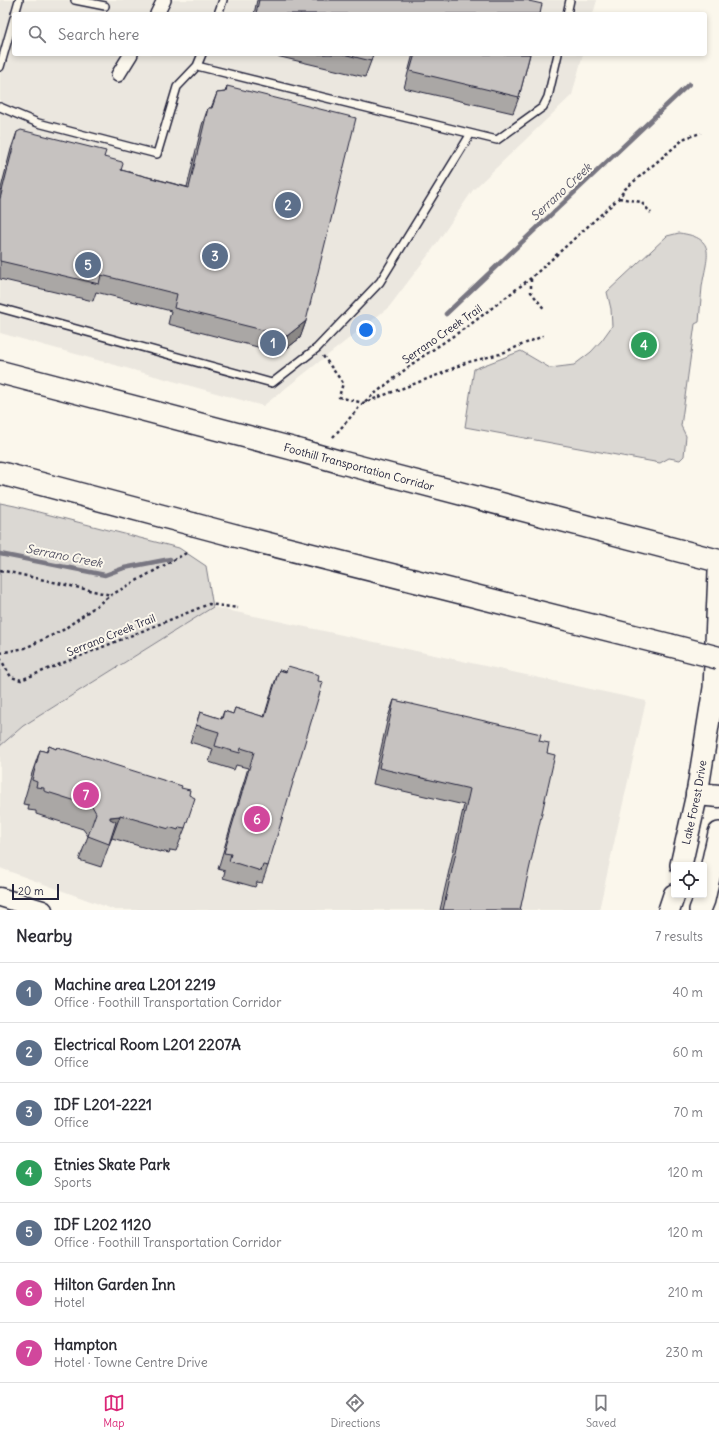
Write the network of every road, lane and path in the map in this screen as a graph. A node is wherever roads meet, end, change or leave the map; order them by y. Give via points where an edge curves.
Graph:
1 (19, 0) edge
2 (75, 0) edge
3 (164, 0) edge
4 (223, 0) edge
5 (570, 0) edge
6 (105, 6) dead end
7 (16, 12) edge
8 (158, 12) edge
9 (219, 12) edge
10 (567, 12) edge
11 (12, 25) edge
12 (130, 56) edge
13 (201, 56) edge
14 (558, 56) edge
15 (0, 66) edge
16 (197, 66) junction
17 (118, 75) dead end
18 (0, 107) edge
19 (701, 133) dead end
20 (470, 135) junction
21 (618, 198) junction
22 (651, 213) dead end
23 (531, 278) junction
24 (0, 308) edge
25 (545, 310) dead end
26 (543, 336) dead end
27 (317, 348) junction
28 (0, 372) edge
29 (363, 403) junction
30 (333, 437) dead end
31 (0, 473) edge
32 (188, 552) dead end
33 (719, 561) edge
34 (0, 570) edge
35 (719, 572) edge
36 (111, 595) junction
37 (238, 608) dead end
38 (0, 653) edge
39 (0, 658) edge
40 (719, 658) edge
41 (697, 794) junction
42 (719, 796) edge
43 (719, 833) edge
44 (682, 862) edge
45 (0, 897) edge
46 (673, 898) edge
47 (43, 910) edge
48 (669, 910) edge
49 (700, 910) edge

1 - 7 lane
2 - 6 lane
3 - 8 street
4 - 9 lane
5 - 10 lane
11 - 15 lane
12 - 17 street
13 - 16 lane
14 - 20 lane via 543,107 497,140
16 - 18 lane via 177,87 157,154 38,123
16 - 20 lane
19 - 21 path, Serrano Creek Trail via 685,138 625,189
20 - 27 lane via 380,282
21 - 22 path via 641,202
21 - 23 path, Serrano Creek Trail
23 - 25 path via 531,292
23 - 29 path, Serrano Creek Trail via 471,324 416,361
24 - 27 lane via 272,383
26 - 29 path, Serrano Creek Trail
27 - 29 path via 344,383 338,397
28 - 33 highway, Foothill Transportation Corridor, bridge
29 - 30 path, Serrano Creek Trail
31 - 40 highway, bridge
32 - 36 path, Serrano Creek Trail
34 - 36 path
35 - 41 main road, Lake Forest Drive via 714,688
36 - 38 path, Serrano Creek Trail via 63,630 25,648
37 - 39 path, Serrano Creek Trail via 209,604 21,680 11,677
41 - 42 highway
41 - 44 main road, Lake Forest Drive
43 - 49 main road
45 - 47 main road
46 - 48 main road

